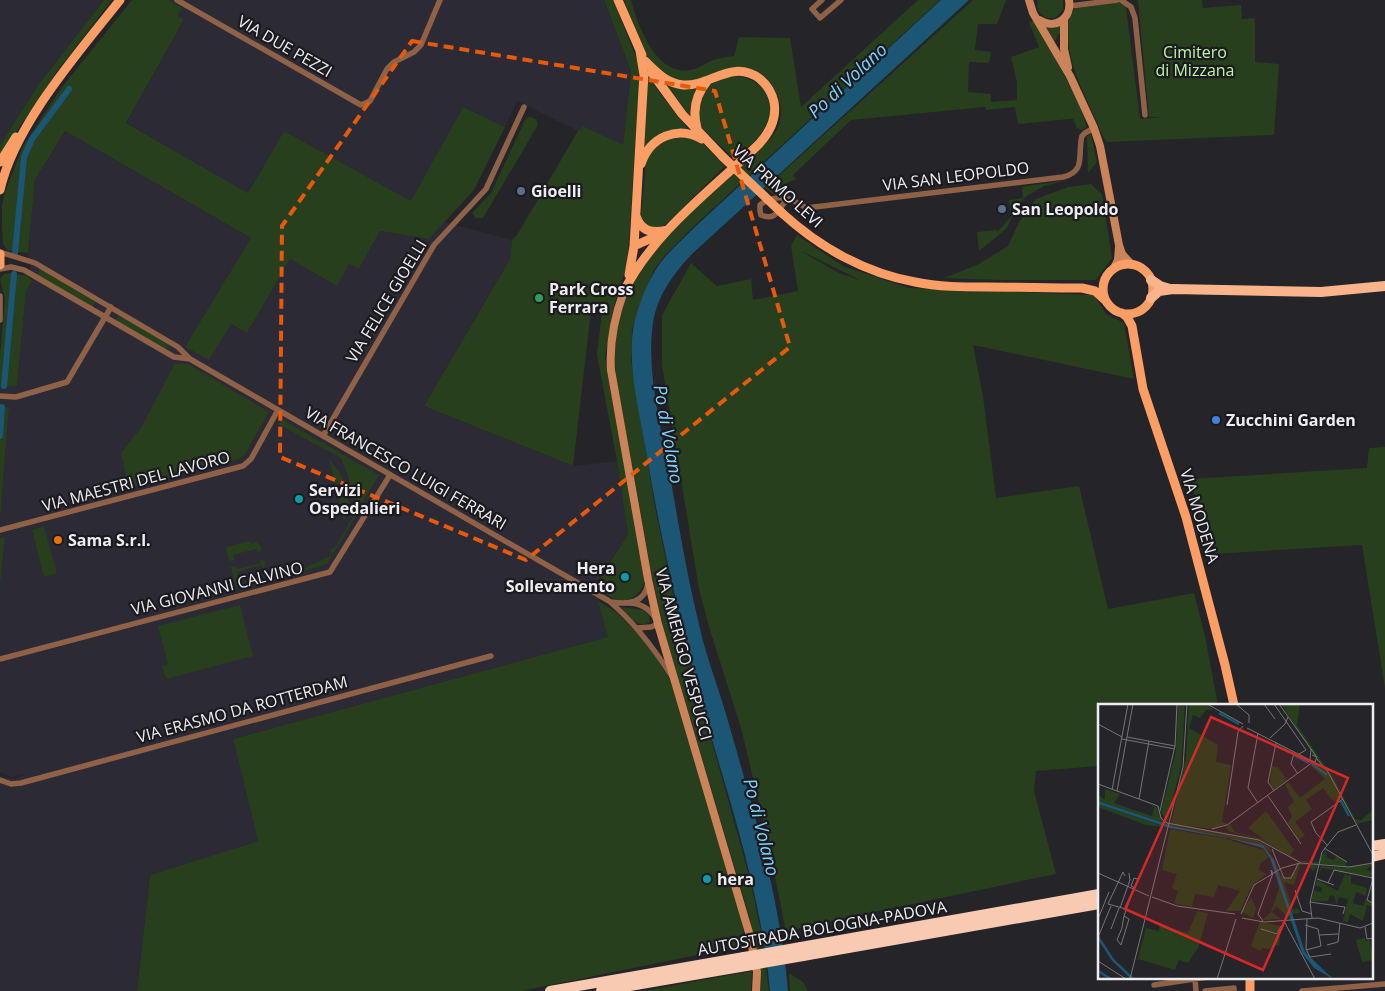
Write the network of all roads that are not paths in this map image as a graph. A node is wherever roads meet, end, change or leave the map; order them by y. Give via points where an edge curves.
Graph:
1 (120, 0) edge
2 (177, 0) edge
3 (440, 0) edge
4 (618, 0) edge
5 (822, 0) edge
6 (1117, 0) edge
7 (1121, 0) edge
8 (838, 1) edge
9 (1031, 2) edge
10 (1069, 3) edge
11 (1064, 19) junction
12 (1038, 20) junction
13 (640, 51) junction
14 (645, 61) junction
15 (1070, 76) junction
16 (711, 78) junction
17 (39, 107) junction
18 (524, 107) dead end
19 (1145, 115) dead end
20 (1094, 128) junction
21 (698, 131) junction
22 (712, 146) junction
23 (0, 162) edge
24 (638, 179) junction
25 (0, 190) edge
26 (790, 199) junction
27 (636, 214) junction
28 (667, 230) junction
29 (1119, 245) junction
30 (634, 246) junction
31 (0, 253) edge
32 (35, 263) junction
33 (1131, 264) junction
34 (0, 267) edge
35 (1114, 268) junction
36 (29, 273) junction
37 (1104, 280) junction
38 (1151, 280) junction
39 (1385, 286) edge
40 (1082, 288) junction
41 (1173, 290) junction
42 (624, 291) junction
43 (0, 296) edge
44 (1151, 298) junction
45 (1106, 301) junction
46 (111, 307) junction
47 (1140, 311) junction
48 (1122, 313) junction
49 (105, 317) junction
50 (0, 320) edge
51 (1134, 337) junction
52 (190, 359) junction
53 (0, 396) edge
54 (278, 410) junction
55 (323, 436) junction
56 (390, 474) junction
57 (0, 530) edge
58 (648, 579) junction
59 (609, 601) junction
60 (630, 603) junction
61 (658, 624) junction
62 (637, 628) junction
63 (491, 656) dead end
64 (0, 659) edge
65 (675, 681) junction
66 (1234, 704) edge
67 (0, 780) edge
68 (1385, 844) edge
69 (1372, 846) edge
70 (1385, 854) edge
71 (1372, 856) edge
72 (1098, 894) edge
73 (1098, 904) edge
74 (802, 951) junction
75 (745, 961) junction
76 (1202, 978) edge
77 (1250, 978) edge
78 (1195, 979) junction
79 (1385, 984) edge
80 (1154, 985) dead end
81 (550, 991) edge
82 (601, 991) edge
83 (756, 991) edge
84 (1196, 991) edge
85 (1205, 991) edge
86 (1234, 991) edge
87 (1250, 991) edge
88 (1302, 991) edge

1 - 17 main road
2 - 3 street, VIA DUE PEZZI via 361,105 368,103 388,68 417,49
4 - 13 main road, VIA PRIMO LEVI
5 - 8 street via 812,9 820,18
6 - 10 street
7 - 19 street via 1131,6 1135,18
9 - 12 main road
10 - 11 main road
11 - 12 main road via 1052,24
11 - 15 main road via 1064,49
12 - 15 main road
13 - 14 main road, VIA PRIMO LEVI
13 - 24 main road via 644,83
14 - 16 main road via 659,76 676,84 693,84
14 - 21 main road, VIA PRIMO LEVI via 672,101
15 - 20 main road
16 - 21 main road via 697,98 695,116
16 - 28 main road via 742,72 762,81 775,107 772,126 760,144
17 - 23 main road
17 - 25 main road via 8,163
18 - 55 street, VIA FELICE GIOELLI via 486,189 434,245
20 - 26 street, VIA SAN LEOPOLDO via 1082,136 1078,168 1073,174 1063,177 806,208
20 - 29 main road
21 - 22 main road, VIA PRIMO LEVI
22 - 24 main road via 688,133 666,136 647,150 640,164
22 - 40 main road, VIA PRIMO LEVI, bridge via 806,233 839,255 870,269 923,284
24 - 27 main road
26 - 26 street, VIA SAN LEOPOLDO via 776,198 765,202 760,205 761,215 773,216
27 - 28 main road via 648,231
27 - 30 main road
28 - 30 main road
28 - 42 main road via 639,265
29 - 33 main road
29 - 35 main road
30 - 42 main road via 632,267
31 - 32 street, VIA FRANCESCO LUIGI FERRARI
31 - 34 main road
32 - 36 street
32 - 46 street, VIA FRANCESCO LUIGI FERRARI
33 - 35 main road
33 - 38 main road via 1144,270
34 - 36 street, VIA FRANCESCO LUIGI FERRARI
35 - 37 main road
36 - 49 street, VIA FRANCESCO LUIGI FERRARI
37 - 40 main road via 1096,286
37 - 45 main road
38 - 41 highway
38 - 44 main road
39 - 41 highway via 1321,292
40 - 45 main road via 1095,291
41 - 44 highway via 1159,291
42 - 58 main road, VIA AMERIGO VESPUCCI via 612,332 610,370
43 - 50 street
44 - 47 main road
45 - 48 main road
46 - 49 street
46 - 52 street, VIA FRANCESCO LUIGI FERRARI via 178,347
47 - 48 main road
47 - 51 main road, VIA MODENA
48 - 51 main road, VIA MODENA via 1130,321
49 - 52 street, VIA FRANCESCO LUIGI FERRARI via 174,357
49 - 53 street via 67,382 16,397
51 - 66 main road, VIA MODENA via 1143,389 1186,517
52 - 54 street, VIA FRANCESCO LUIGI FERRARI
54 - 55 street, VIA FRANCESCO LUIGI FERRARI
54 - 57 street, VIA MAESTRI DEL LAVORO via 251,459 243,466
55 - 56 street, VIA FRANCESCO LUIGI FERRARI
56 - 59 street, VIA FRANCESCO LUIGI FERRARI
56 - 64 street, VIA GIOVANNI CALVINO via 330,572
58 - 60 street via 645,592
58 - 61 main road, VIA AMERIGO VESPUCCI
59 - 60 street, VIA FRANCESCO LUIGI FERRARI
59 - 62 street, VIA FRANCESCO LUIGI FERRARI
60 - 61 street, VIA FRANCESCO LUIGI FERRARI via 647,608
61 - 62 street
61 - 65 main road, VIA AMERIGO VESPUCCI
62 - 65 street, VIA FRANCESCO LUIGI FERRARI
63 - 67 street, VIA ERASMO DA ROTTERDAM via 21,783
65 - 83 main road, VIA AMERIGO VESPUCCI via 750,936 757,972
68 - 69 highway
70 - 71 highway
72 - 74 highway, AUTOSTRADA BOLOGNA-PADOVA
73 - 74 highway, AUTOSTRADA BOLOGNA-PADOVA
74 - 75 highway, AUTOSTRADA BOLOGNA-PADOVA, bridge
75 - 81 highway, AUTOSTRADA BOLOGNA-PADOVA
75 - 82 highway, AUTOSTRADA BOLOGNA-PADOVA
76 - 78 street
77 - 87 main road
78 - 80 street
78 - 84 street
79 - 88 street
85 - 86 street via 1234,988

